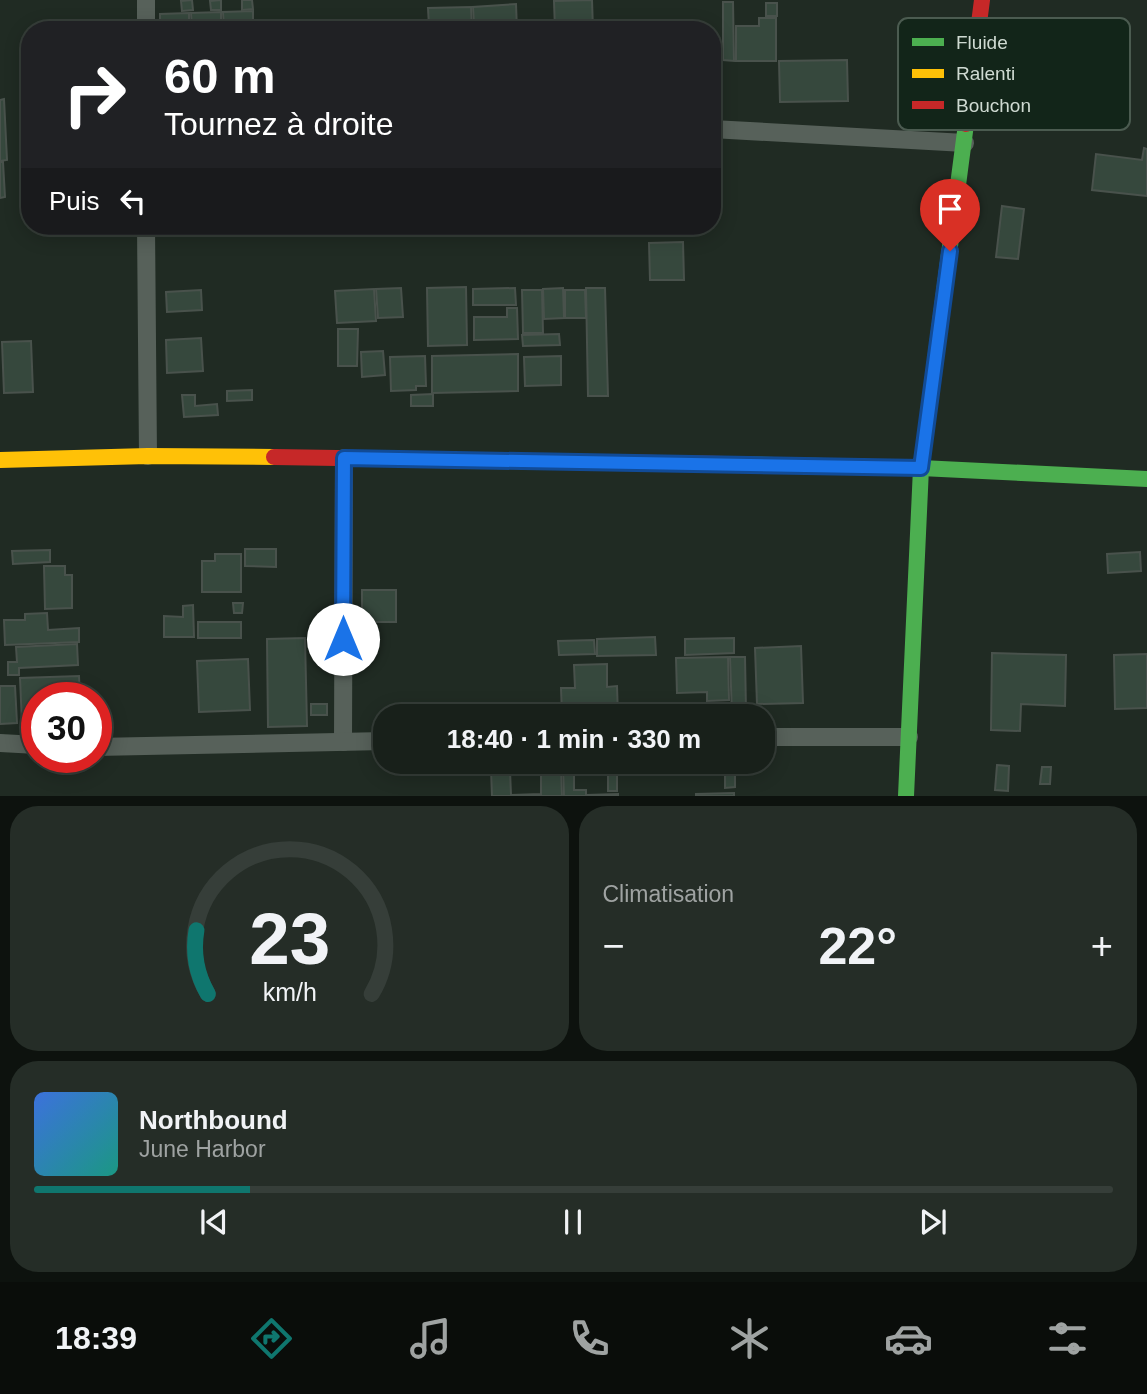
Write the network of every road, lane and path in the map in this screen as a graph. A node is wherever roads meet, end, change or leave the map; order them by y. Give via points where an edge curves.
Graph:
1 (146, 0) edge
2 (982, 0) edge
3 (980, 18) edge
4 (146, 21) edge
5 (721, 130) edge
6 (967, 130) edge
7 (965, 143) junction
8 (146, 235) edge
9 (148, 456) junction
10 (344, 458) junction
11 (0, 460) edge
12 (921, 468) junction
13 (1147, 479) edge
14 (775, 737) edge
15 (909, 737) junction
16 (373, 741) edge
17 (343, 742) junction
18 (0, 743) edge
19 (21, 744) edge
20 (112, 747) edge
21 (906, 796) edge

1 - 4 street
2 - 3 street
5 - 7 street
6 - 7 street
7 - 12 street
8 - 9 street
9 - 10 street
9 - 11 street
10 - 12 street
10 - 17 street
12 - 13 street
12 - 15 street
14 - 15 street
15 - 21 street
16 - 17 street
17 - 20 street
18 - 19 street

